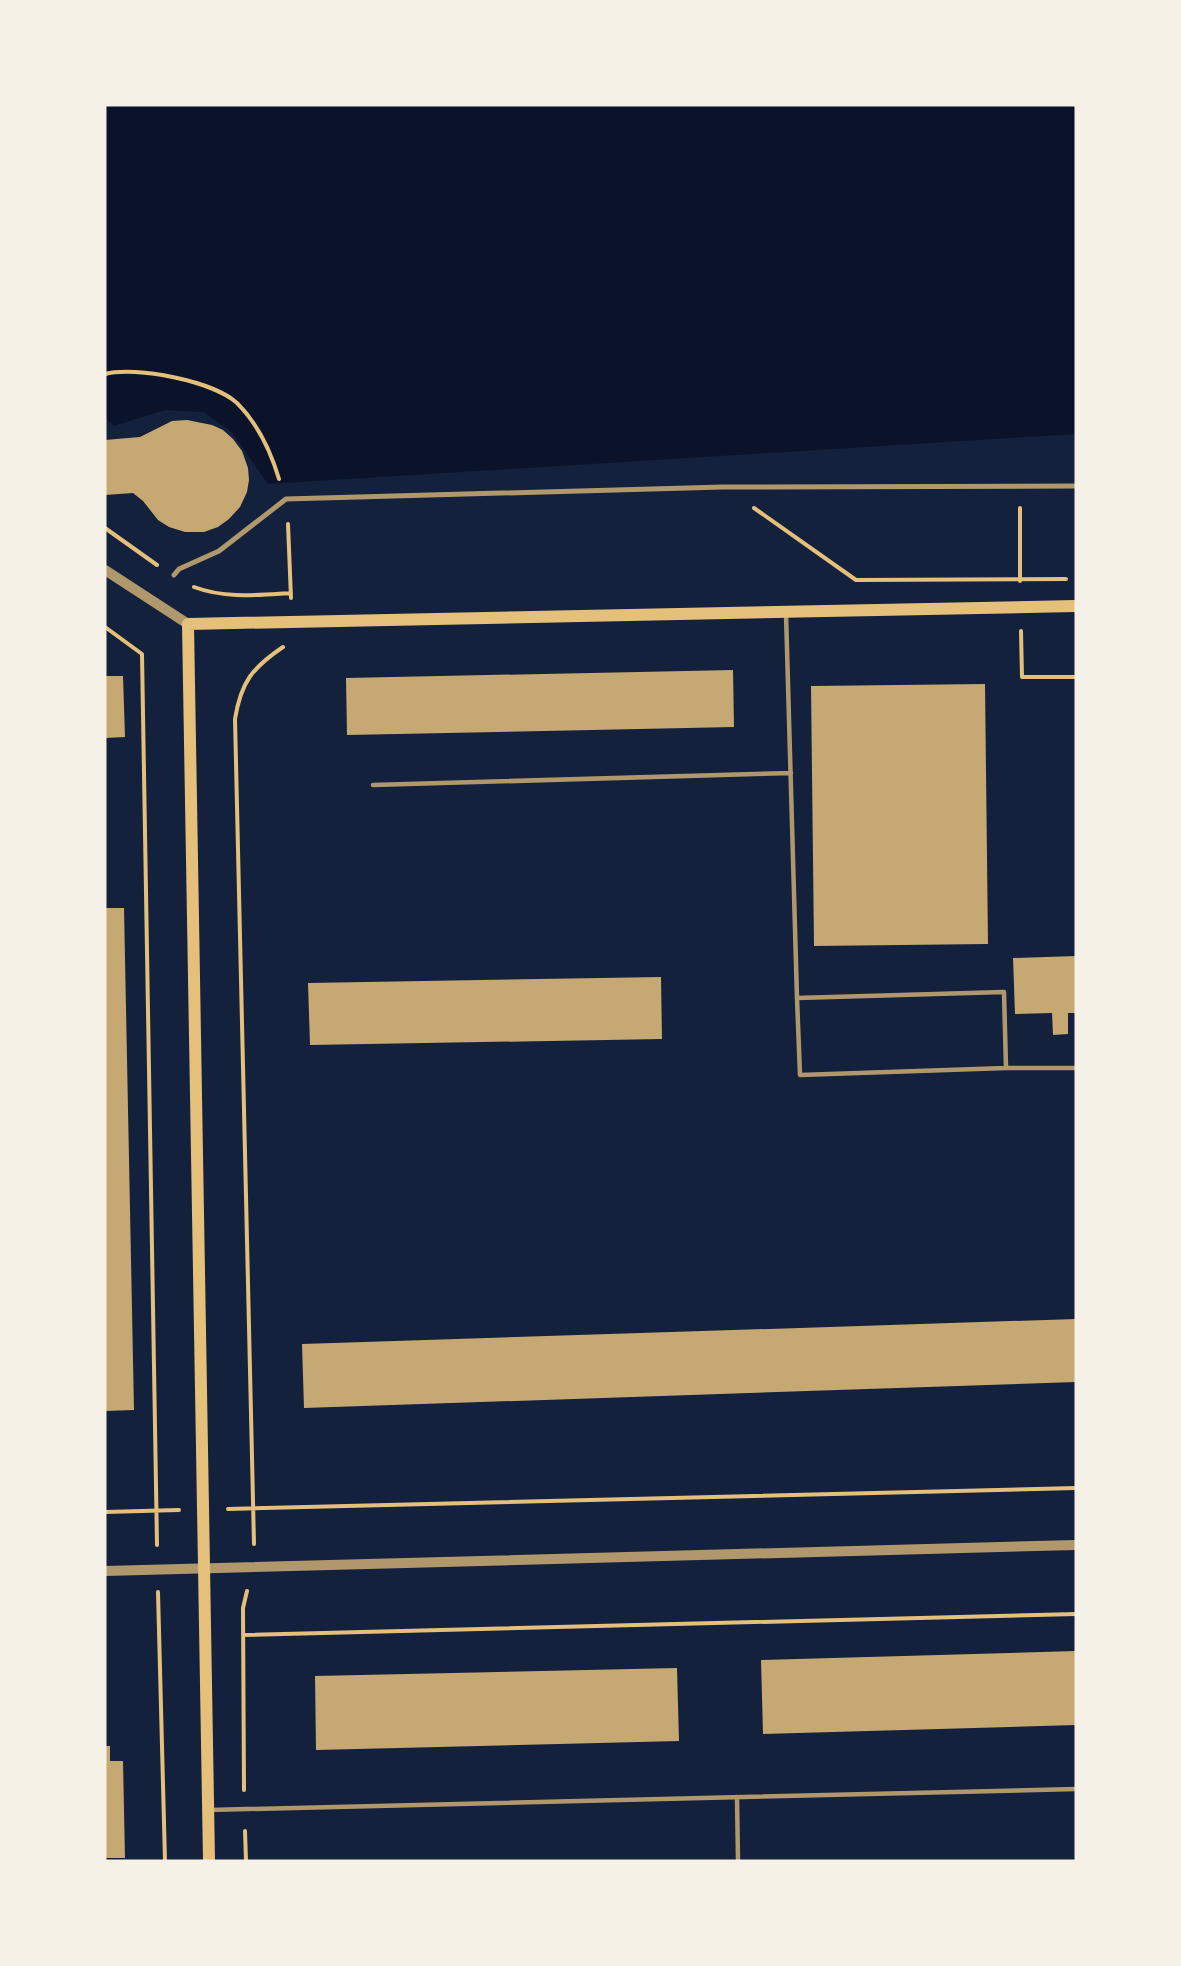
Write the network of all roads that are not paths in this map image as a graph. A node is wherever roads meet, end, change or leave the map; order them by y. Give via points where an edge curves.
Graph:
1 (1076, 486) edge
2 (105, 570) edge
3 (174, 575) dead end
4 (1076, 606) edge
5 (785, 611) junction
6 (188, 624) junction
7 (791, 773) junction
8 (373, 785) dead end
9 (798, 998) junction
10 (1006, 1068) junction
11 (1076, 1068) edge
12 (1076, 1545) edge
13 (205, 1568) junction
14 (105, 1571) edge
15 (1076, 1789) edge
16 (737, 1797) junction
17 (208, 1810) junction
18 (209, 1861) edge
19 (738, 1861) edge

1 - 3 street via 723,487 286,499 219,551
2 - 6 street
4 - 5 main road
5 - 6 main road
5 - 7 lane
6 - 13 main road
7 - 8 lane
7 - 9 lane
9 - 10 lane via 1004,992
9 - 10 lane via 800,1075
10 - 11 lane
12 - 13 street
13 - 14 street
13 - 17 main road
15 - 16 lane
16 - 17 lane
16 - 19 lane
17 - 18 main road

